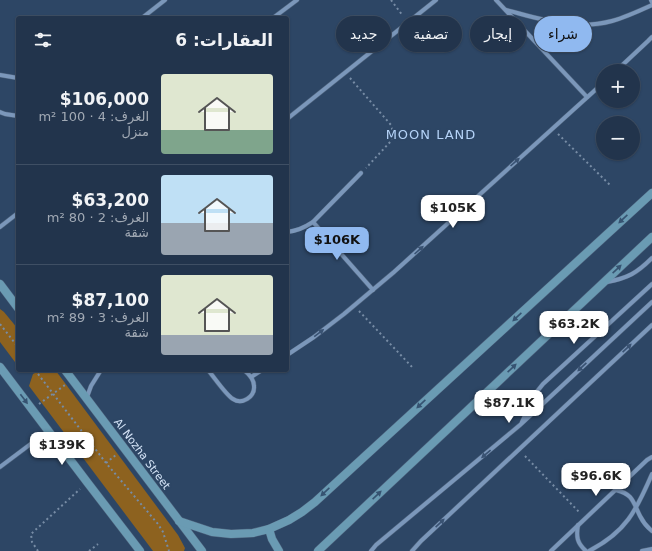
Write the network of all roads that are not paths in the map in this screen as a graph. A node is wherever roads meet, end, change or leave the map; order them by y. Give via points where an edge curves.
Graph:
1 (165, 0) edge
2 (297, 0) edge
3 (436, 0) edge
4 (496, 0) edge
5 (652, 2) edge
6 (506, 10) junction
7 (145, 16) edge
8 (276, 16) edge
9 (652, 37) edge
10 (623, 64) edge
11 (0, 75) edge
12 (16, 78) edge
13 (596, 89) edge
14 (587, 97) junction
15 (0, 112) edge
16 (16, 116) edge
17 (289, 117) edge
18 (361, 173) road end
19 (652, 193) edge
20 (16, 215) edge
21 (312, 222) junction
22 (0, 227) edge
23 (289, 232) edge
24 (652, 237) edge
25 (652, 258) edge
26 (603, 282) junction
27 (0, 284) edge
28 (652, 284) edge
29 (373, 290) junction
30 (652, 302) edge
31 (16, 305) edge
32 (652, 325) edge
33 (289, 354) edge
34 (0, 367) edge
35 (66, 372) edge
36 (100, 372) edge
37 (210, 372) edge
38 (246, 372) edge
39 (259, 372) edge
40 (251, 377) junction
41 (87, 398) junction
42 (520, 425) junction
43 (48, 431) junction
44 (652, 457) edge
45 (0, 467) edge
46 (652, 474) edge
47 (616, 490) junction
48 (636, 508) junction
49 (179, 521) junction
50 (578, 525) junction
51 (269, 529) junction
52 (652, 531) edge
53 (652, 549) edge
54 (140, 551) edge
55 (202, 551) edge
56 (279, 551) edge
57 (318, 551) edge
58 (371, 551) edge
59 (412, 551) edge
60 (551, 551) edge
61 (588, 551) edge
62 (642, 551) edge

1 - 7 street
2 - 8 street
3 - 17 street
4 - 6 street
5 - 6 street via 613,21 583,26 554,23
6 - 14 street
9 - 10 street
11 - 12 street
13 - 14 street
29 -> 14 street
15 - 16 street
18 - 21 street
19 -> 51 street via 314,502 289,520
20 - 22 street
21 - 23 street
21 - 29 street
26 -> 24 street
25 - 26 street via 640,270 627,277
57 -> 26 street
27 - 31 street
28 - 42 street via 543,384 535,394
33 -> 29 street
30 -> 42 street
59 -> 32 street
34 -> 43 street
35 - 41 street, Al Nozha Street
36 - 41 street
37 - 40 street via 232,398 238,401 250,397 254,391
38 - 40 street
39 - 40 street
41 - 49 street, Al Nozha Street
42 -> 58 street
43 - 45 street
43 - 54 street
44 - 47 street
46 - 48 street
47 - 48 street via 627,494
47 - 50 street
48 - 52 street via 640,518
48 - 61 street via 615,534
49 - 51 street via 212,532 231,534
49 - 55 street, Al Nozha Street
50 - 60 street
50 - 61 street via 578,540 581,547
51 - 56 street
53 - 62 street

